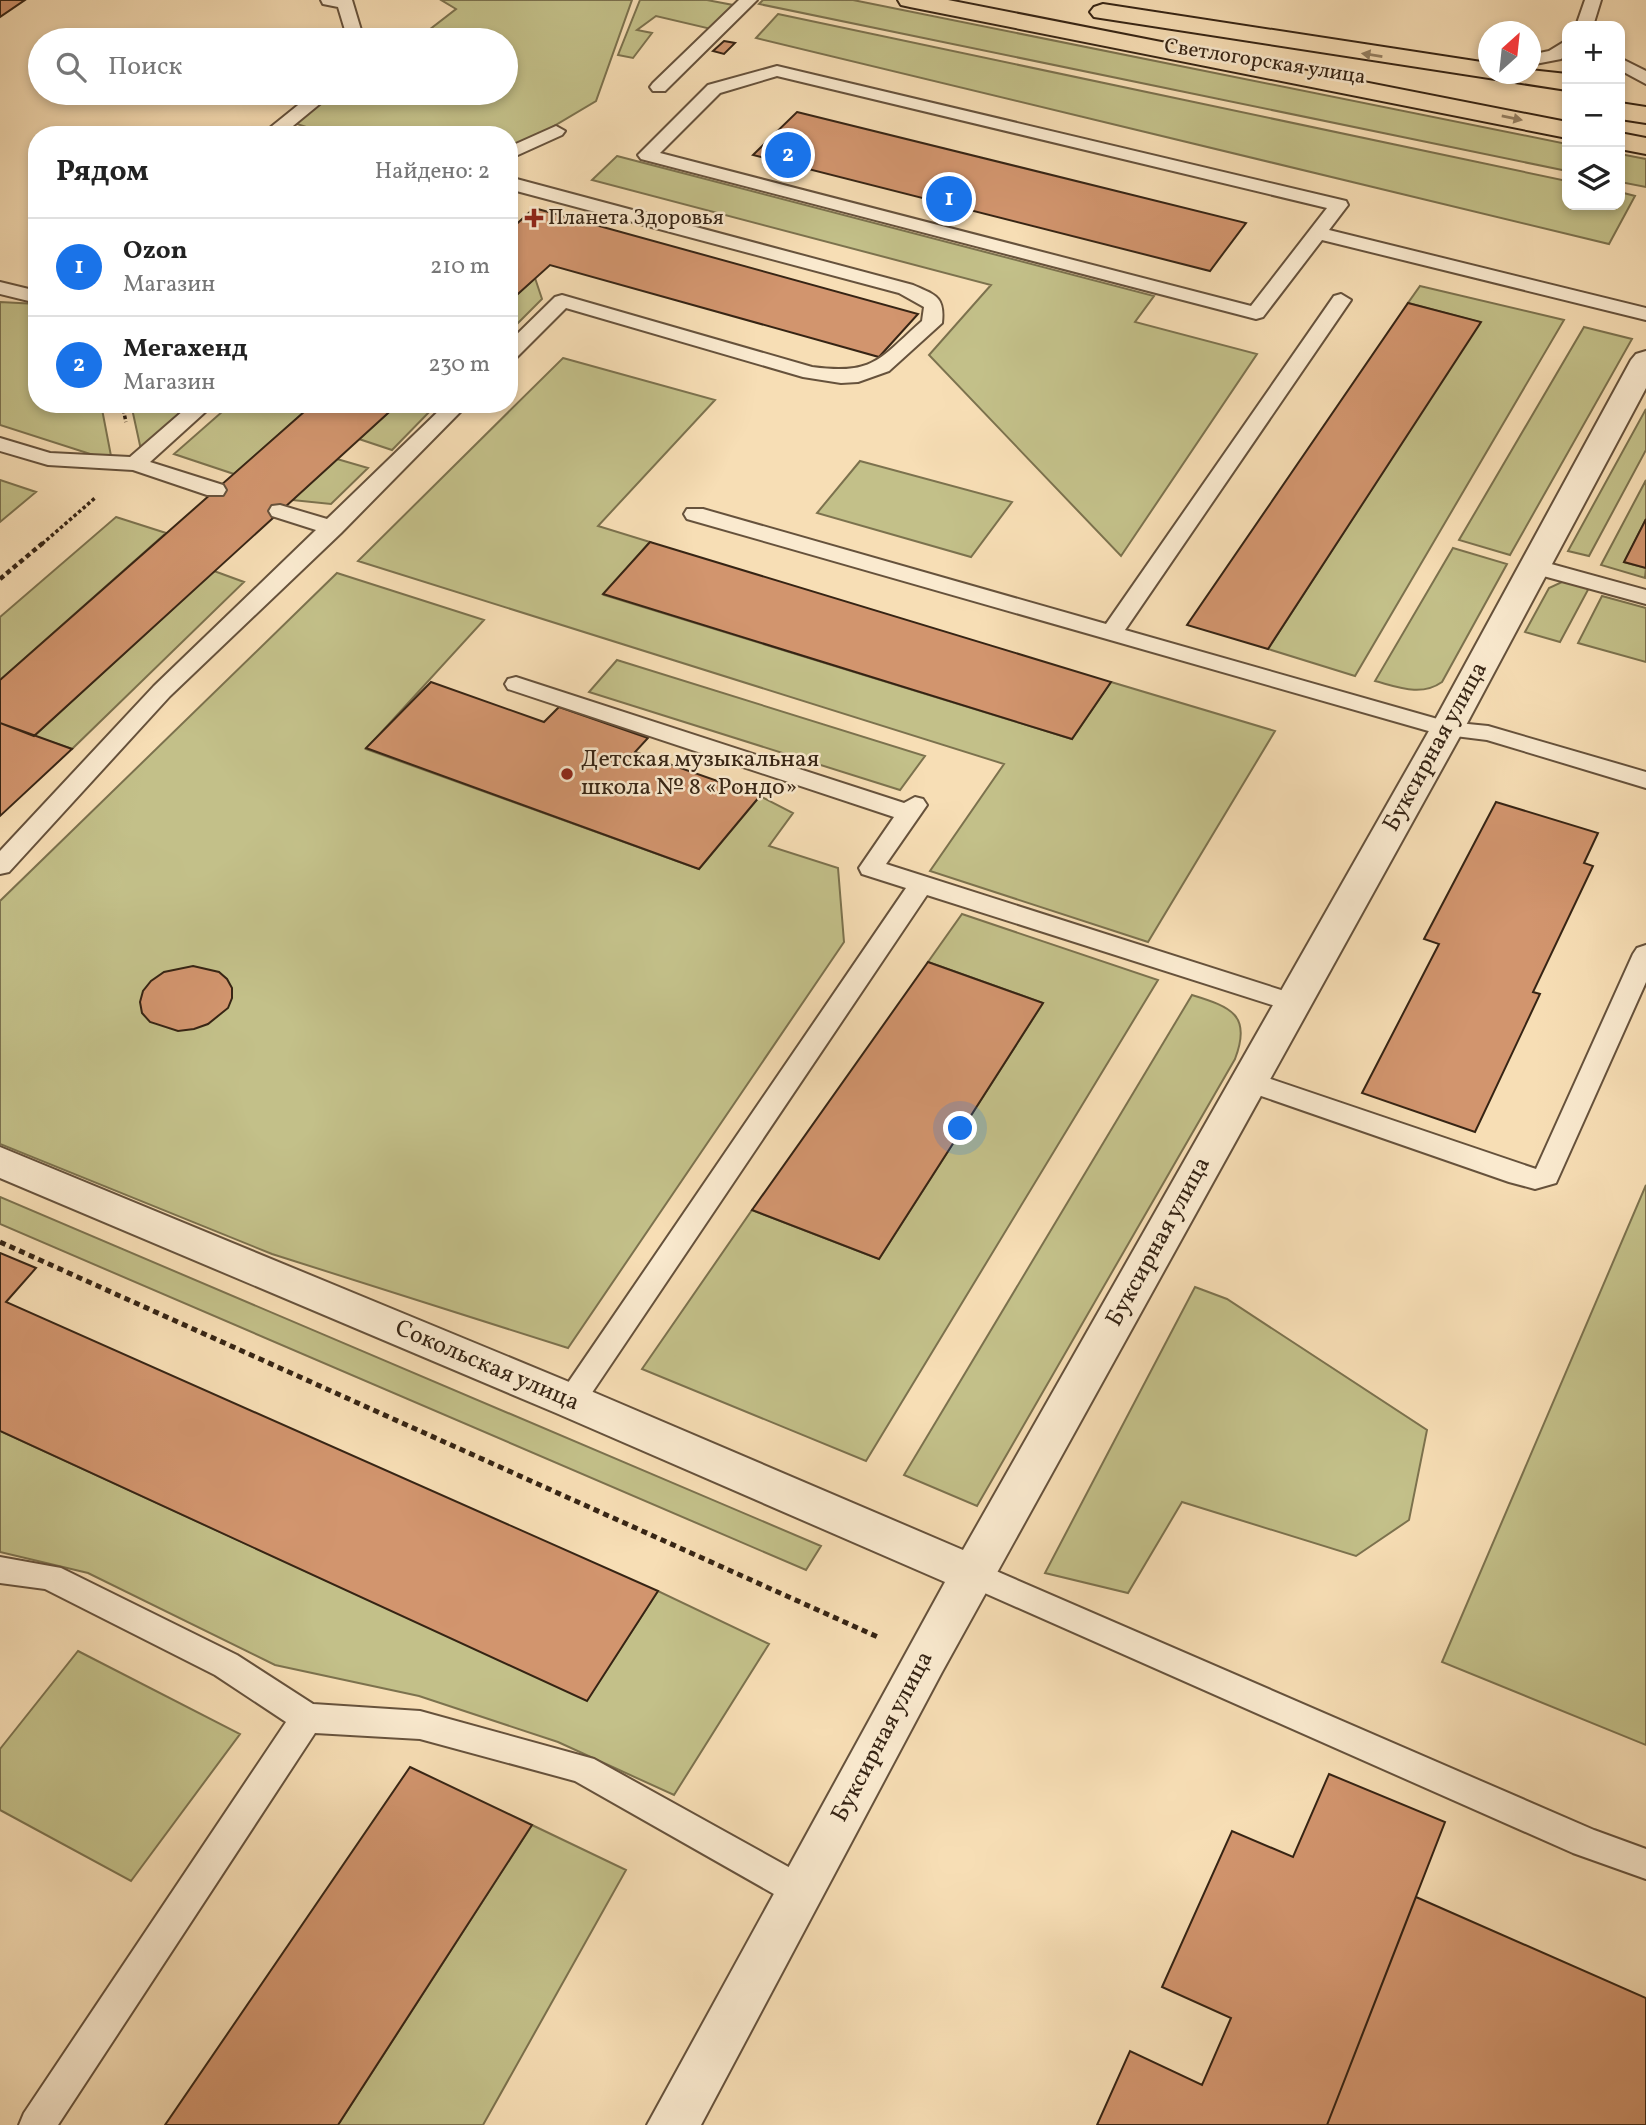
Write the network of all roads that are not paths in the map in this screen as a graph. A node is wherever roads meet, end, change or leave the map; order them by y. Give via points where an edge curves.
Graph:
1 (329, 0) edge
2 (748, 0) edge
3 (910, 0) edge
4 (1027, 0) edge
5 (1593, 0) edge
6 (964, 11) junction
7 (1587, 21) edge
8 (353, 28) edge
9 (1562, 49) edge
10 (1541, 58) edge
11 (1422, 62) junction
12 (1478, 64) edge
13 (1625, 66) edge
14 (1478, 70) edge
15 (1541, 79) edge
16 (1646, 79) edge
17 (1562, 81) edge
18 (659, 88) dead end
19 (1625, 89) edge
20 (1646, 91) edge
21 (1562, 104) edge
22 (309, 105) edge
23 (1625, 112) edge
24 (1646, 115) edge
25 (282, 126) edge
26 (1562, 129) edge
27 (556, 131) dead end
28 (1625, 142) edge
29 (1646, 146) edge
30 (518, 150) edge
31 (518, 185) edge
32 (1317, 233) junction
33 (0, 288) edge
34 (28, 295) edge
35 (1341, 300) dead end
36 (1646, 314) edge
37 (518, 345) edge
38 (1646, 360) edge
39 (194, 413) edge
40 (449, 413) edge
41 (0, 444) edge
42 (135, 464) junction
43 (215, 490) dead end
44 (280, 511) dead end
45 (695, 514) dead end
46 (333, 528) junction
47 (1533, 566) junction
48 (1646, 597) edge
49 (1113, 631) junction
50 (516, 684) dead end
51 (1447, 729) junction
52 (1646, 780) edge
53 (0, 866) edge
54 (921, 884) junction
55 (1646, 954) edge
56 (1294, 1003) junction
57 (1250, 1082) junction
58 (0, 1162) edge
59 (571, 1401) junction
60 (0, 1570) edge
61 (973, 1574) junction
62 (307, 1718) junction
63 (1646, 1864) edge
64 (800, 1891) junction
65 (37, 2125) edge
66 (673, 2125) edge

1 - 8 lane via 346,4
2 - 18 lane
3 - 6 main road
11 -> 4 main road, Светлогорская улица
5 - 7 lane
6 - 21 main road, Светлогорская улица via 1315,71
6 -> 26 main road
9 - 10 lane
11 - 12 lane
11 - 14 main road, Светлогорская улица
13 - 16 lane
15 - 17 main road
19 - 20 main road
22 - 25 lane
23 - 24 main road
27 - 30 lane
28 - 29 main road
31 - 37 lane via 906,289 930,300 935,315 882,367 858,376 810,373 562,301
32 - 32 lane via 1339,205 777,71 714,89 647,155 1255,313
32 - 36 lane
33 - 34 lane
35 - 49 lane
38 - 47 street, Буксирная улица
39 - 42 lane
40 - 46 lane
41 - 42 lane via 48,459
42 - 43 lane
44 - 46 lane
45 - 49 lane
46 - 53 lane via 162,691
47 - 48 lane
47 - 51 street, Буксирная улица
49 - 51 lane
50 - 54 lane via 912,809 870,868
51 - 52 lane via 1488,733
51 - 56 street, Буксирная улица
54 - 56 lane
54 - 59 lane
55 - 57 lane via 1546,1176 1519,1175
56 - 57 street, Буксирная улица
57 - 61 street, Буксирная улица
58 - 59 street, Сокольская улица
59 - 61 street, Сокольская улица
60 - 62 lane via 50,1577 226,1665
61 - 63 lane via 1573,1837
61 - 64 street, Буксирная улица
62 - 64 lane via 420,1725 583,1769
62 - 65 lane
64 - 66 street, Буксирная улица

